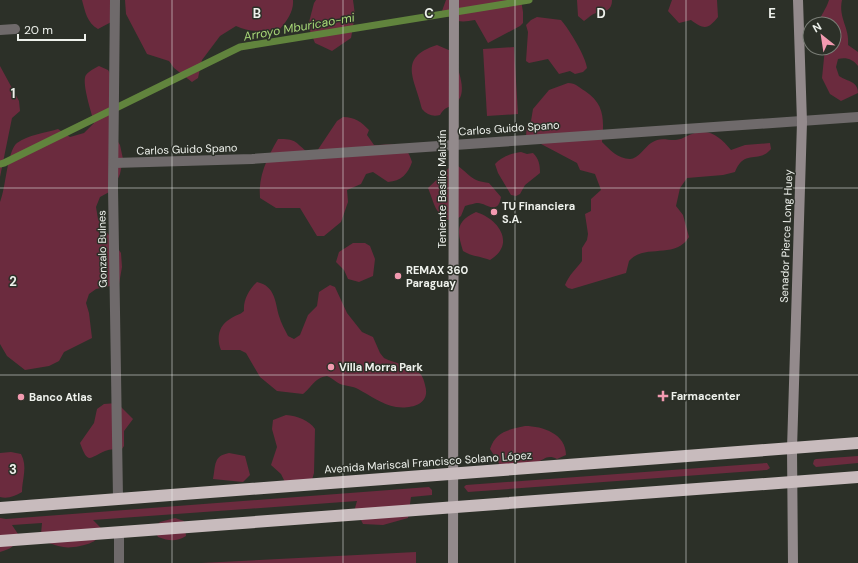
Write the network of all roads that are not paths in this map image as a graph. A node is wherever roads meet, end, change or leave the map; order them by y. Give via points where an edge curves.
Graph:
1 (115, 0) edge
2 (454, 0) edge
3 (798, 0) edge
4 (15, 29) dead end
5 (0, 30) edge
6 (858, 117) edge
7 (802, 122) junction
8 (455, 144) junction
9 (114, 163) junction
10 (858, 443) edge
11 (792, 449) junction
12 (453, 472) junction
13 (792, 476) junction
14 (858, 477) edge
15 (118, 498) junction
16 (454, 503) junction
17 (0, 508) edge
18 (119, 532) junction
19 (0, 541) edge
20 (120, 563) edge
21 (453, 563) edge
22 (793, 563) edge

1 - 9 street, Gonzalo Bulnes
2 - 8 street, Teniente Basilio Malutín
3 - 7 street, Senador Pierce Long Huey
4 - 5 street
6 - 7 street, Carlos Guido Spano
7 - 8 street, Carlos Guido Spano
7 - 11 street, Senador Pierce Long Huey
8 - 9 street, Carlos Guido Spano via 252,159
8 - 12 street, Teniente Basilio Malutín
9 - 15 street, Gonzalo Bulnes
10 - 11 highway, Avenida Mariscal Francisco Solano López
11 - 12 highway, Avenida Mariscal Francisco Solano López
11 - 13 street, Senador Pierce Long Huey
12 - 15 highway, Avenida Mariscal Francisco Solano López
12 - 16 street, Teniente Basilio Malutín
13 - 14 highway
13 - 16 highway
13 - 22 street, Senador Pierce Long Huey
15 - 17 highway, Avenida Mariscal Francisco Solano López
16 - 18 highway
16 - 21 street, Teniente Basilio Malutín
18 - 19 highway
18 - 20 street

